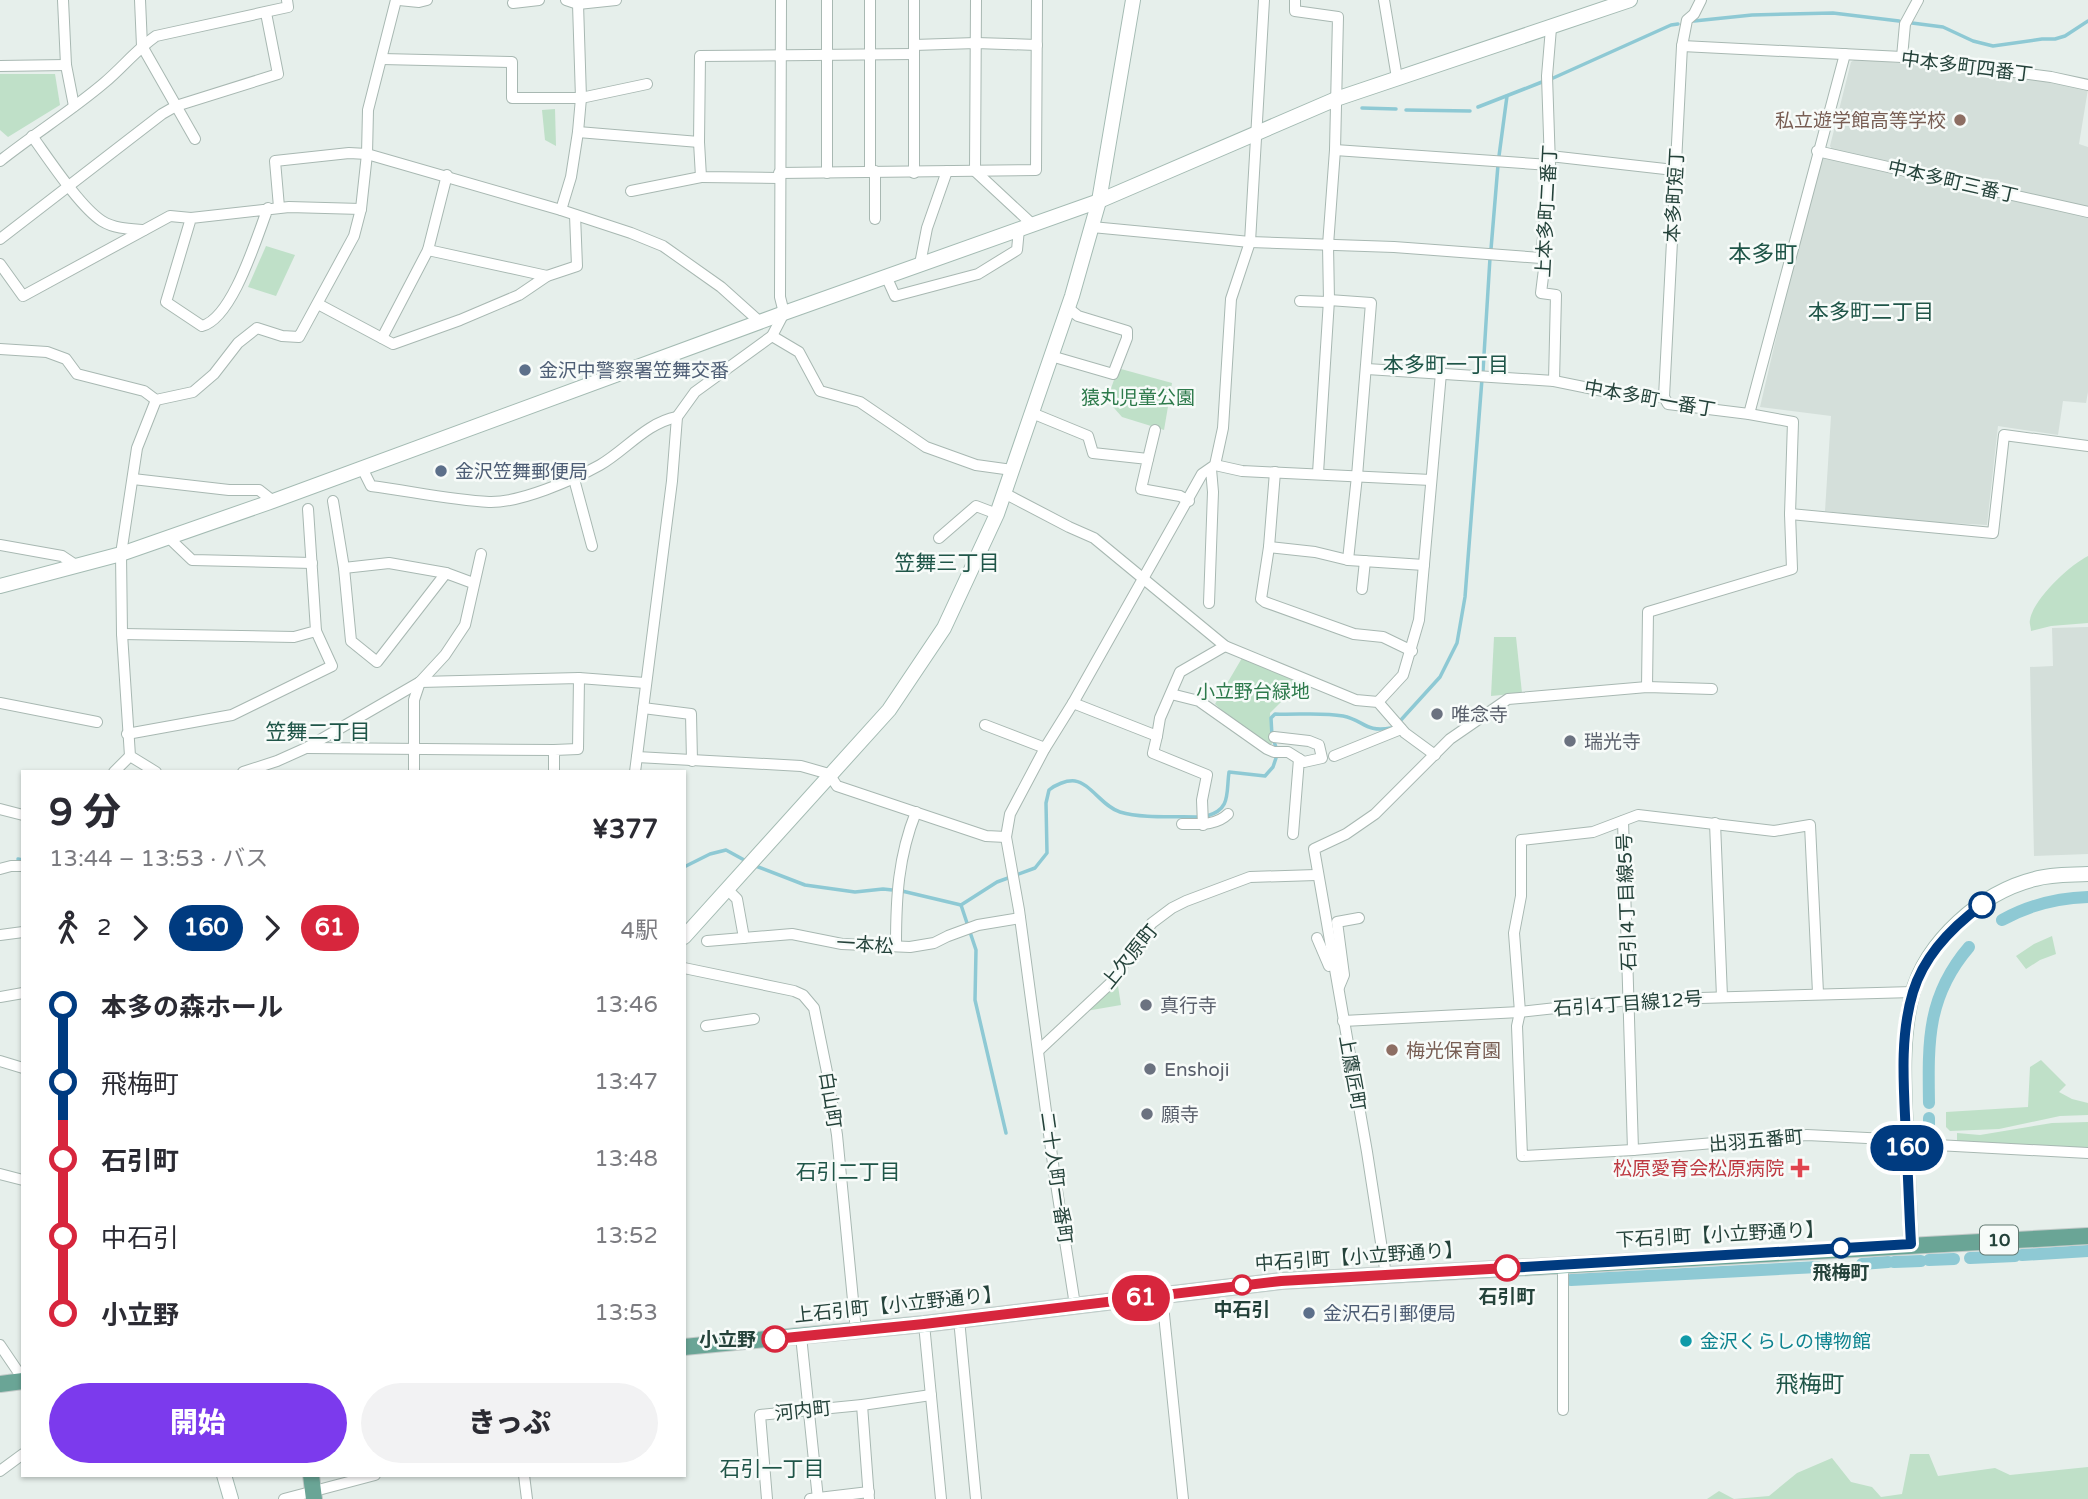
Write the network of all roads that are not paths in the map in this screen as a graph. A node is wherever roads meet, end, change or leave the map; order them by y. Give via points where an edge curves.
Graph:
1 (63, 0) edge
2 (140, 0) edge
3 (287, 0) edge
4 (397, 0) edge
5 (427, 0) edge
6 (539, 0) edge
7 (566, 0) edge
8 (616, 0) edge
9 (781, 0) edge
10 (827, 0) edge
11 (870, 0) edge
12 (914, 0) edge
13 (976, 0) edge
14 (1037, 0) edge
15 (1133, 0) edge
16 (1264, 0) edge
17 (1295, 0) edge
18 (1384, 0) edge
19 (1630, 0) edge
20 (1700, 0) edge
21 (1918, 0) edge
22 (513, 3) dead end
23 (578, 4) junction
24 (267, 13) junction
25 (1551, 27) junction
26 (976, 43) junction
27 (1037, 45) junction
28 (142, 46) junction
29 (1682, 46) junction
30 (914, 50) junction
31 (870, 54) junction
32 (1845, 54) junction
33 (780, 55) junction
34 (827, 55) junction
35 (1902, 57) junction
36 (382, 59) junction
37 (66, 65) junction
38 (0, 66) edge
39 (1397, 78) junction
40 (647, 83) dead end
41 (2088, 85) edge
42 (581, 99) junction
43 (1336, 99) junction
44 (74, 106) junction
45 (176, 106) junction
46 (578, 132) junction
47 (1256, 133) junction
48 (32, 136) junction
49 (195, 139) dead end
50 (699, 142) junction
51 (1335, 150) junction
52 (1818, 151) junction
53 (367, 154) junction
54 (1550, 160) junction
55 (0, 161) edge
56 (1674, 170) junction
57 (873, 171) junction
58 (975, 171) junction
59 (947, 172) junction
60 (827, 173) junction
61 (914, 173) junction
62 (447, 175) junction
63 (779, 176) junction
64 (701, 177) junction
65 (69, 187) junction
66 (631, 191) dead end
67 (1099, 201) junction
68 (273, 208) junction
69 (361, 209) junction
70 (561, 210) junction
71 (2088, 212) edge
72 (575, 215) junction
73 (191, 218) junction
74 (875, 219) dead end
75 (1026, 226) junction
76 (1093, 227) junction
77 (144, 230) junction
78 (0, 239) edge
79 (1250, 242) junction
80 (1328, 244) junction
81 (428, 250) junction
82 (1541, 258) junction
83 (0, 264) edge
84 (920, 264) junction
85 (547, 276) junction
86 (886, 276) junction
87 (1300, 301) dead end
88 (1328, 301) junction
89 (318, 304) junction
90 (1068, 308) junction
91 (784, 313) junction
92 (760, 323) junction
93 (772, 336) junction
94 (382, 338) junction
95 (0, 349) edge
96 (1051, 356) junction
97 (1367, 369) junction
98 (1441, 373) junction
99 (1554, 381) junction
100 (1664, 397) junction
101 (156, 400) junction
102 (1032, 413) junction
103 (1749, 414) junction
104 (677, 417) junction
105 (1155, 430) dead end
106 (2088, 446) edge
107 (1148, 459) junction
108 (1213, 467) junction
109 (362, 468) junction
110 (1012, 470) junction
111 (1275, 472) junction
112 (1320, 473) junction
113 (1357, 476) junction
114 (133, 479) junction
115 (574, 479) junction
116 (1430, 481) junction
117 (1321, 487) dead end
118 (1004, 493) junction
119 (273, 501) junction
120 (333, 501) dead end
121 (1189, 501) junction
122 (308, 509) dead end
123 (997, 514) junction
124 (1790, 514) junction
125 (169, 538) junction
126 (939, 538) dead end
127 (0, 545) edge
128 (592, 546) dead end
129 (1269, 547) junction
130 (121, 554) junction
131 (481, 554) dead end
132 (1348, 560) junction
133 (1365, 561) junction
134 (312, 563) junction
135 (1424, 565) junction
136 (77, 566) junction
137 (344, 568) junction
138 (446, 573) junction
139 (1143, 578) junction
140 (473, 583) junction
141 (0, 586) edge
142 (1362, 589) dead end
143 (1209, 603) dead end
144 (316, 631) junction
145 (121, 634) junction
146 (1225, 646) junction
147 (1412, 651) junction
148 (579, 677) junction
149 (420, 682) junction
150 (645, 683) junction
151 (1647, 687) junction
152 (1712, 689) dead end
153 (1171, 694) junction
154 (1378, 702) junction
155 (0, 703) edge
156 (1073, 703) junction
157 (643, 708) junction
158 (97, 722) dead end
159 (985, 725) dead end
160 (1401, 729) junction
161 (127, 734) junction
162 (1157, 736) junction
163 (1274, 737) dead end
164 (306, 748) junction
165 (1045, 748) junction
166 (414, 750) junction
167 (554, 750) junction
168 (1435, 755) junction
169 (130, 756) junction
170 (637, 757) junction
171 (1328, 757) junction
172 (1299, 759) junction
173 (692, 761) junction
174 (279, 766) edge
175 (116, 770) edge
176 (153, 770) edge
177 (255, 770) edge
178 (414, 770) edge
179 (554, 770) edge
180 (635, 770) edge
181 (829, 774) junction
182 (0, 809) edge
183 (916, 812) junction
184 (21, 814) edge
185 (1228, 814) dead end
186 (1623, 821) junction
187 (1715, 823) junction
188 (1182, 824) dead end
189 (1203, 825) junction
190 (1293, 834) dead end
191 (1006, 836) junction
192 (21, 866) edge
193 (0, 869) edge
194 (1316, 874) junction
195 (2088, 874) edge
196 (727, 889) junction
197 (1359, 918) dead end
198 (1020, 919) junction
199 (21, 932) edge
200 (0, 935) edge
201 (686, 935) edge
202 (744, 938) junction
203 (1317, 938) dead end
204 (707, 941) dead end
205 (896, 945) junction
206 (686, 968) edge
207 (1339, 988) junction
208 (1913, 992) junction
209 (21, 993) edge
210 (1818, 993) junction
211 (0, 997) edge
212 (1722, 997) junction
213 (1629, 1000) junction
214 (1520, 1012) junction
215 (754, 1019) dead end
216 (1343, 1020) junction
217 (706, 1026) dead end
218 (1039, 1050) junction
219 (0, 1061) edge
220 (21, 1067) edge
221 (1907, 1140) junction
222 (1633, 1150) junction
223 (2088, 1153) edge
224 (0, 1174) edge
225 (21, 1179) edge
226 (2088, 1236) edge
227 (1911, 1244) junction
228 (1563, 1264) junction
229 (1386, 1275) junction
230 (1162, 1295) junction
231 (1075, 1305) junction
232 (958, 1319) junction
233 (924, 1324) junction
234 (856, 1331) junction
235 (802, 1336) junction
236 (0, 1345) edge
237 (686, 1348) edge
238 (21, 1377) edge
239 (21, 1380) edge
240 (0, 1384) edge
241 (931, 1395) junction
242 (862, 1405) junction
243 (809, 1410) junction
244 (1563, 1410) dead end
245 (21, 1455) edge
246 (0, 1471) edge
247 (225, 1477) edge
248 (311, 1477) edge
249 (369, 1477) edge
250 (524, 1477) edge
251 (313, 1496) edge
252 (869, 1496) edge
253 (231, 1499) edge
254 (284, 1499) edge
255 (527, 1499) edge
256 (767, 1499) edge
257 (815, 1499) edge
258 (941, 1499) edge
259 (976, 1499) edge
260 (1184, 1499) edge

1 - 37 street
2 - 28 street
3 - 24 street via 289,7
4 - 5 street
4 - 36 street
6 - 22 street
7 - 23 street
8 - 23 street
9 - 33 street
10 - 34 street
11 - 31 street
12 - 30 street
13 - 26 street
14 - 27 street
15 - 67 street
16 - 47 street
17 - 43 street via 1295,11 1338,17
18 - 39 street
19 - 25 street
20 - 29 street, 本多町短丁 via 1686,20
21 - 35 street via 1905,24
23 - 42 street
24 - 28 street via 156,36
24 - 45 street via 278,74
25 - 39 street
25 - 54 street, 上本多町二番丁 via 1547,76
26 - 27 street
26 - 30 street
26 - 58 street
27 - 58 street via 1036,170
28 - 44 street
28 - 45 street
29 - 32 street, 中本多町四番丁
29 - 56 street, 本多町短丁
30 - 31 street
30 - 61 street
31 - 34 street
31 - 57 street
32 - 35 street, 中本多町四番丁
32 - 52 street
33 - 34 street
33 - 50 street via 700,56
33 - 63 street
34 - 60 street
35 - 41 street, 中本多町四番丁
36 - 42 street via 512,62 512,98
36 - 53 street via 368,110
37 - 38 street
37 - 44 street
39 - 43 street
40 - 42 street
42 - 46 street
43 - 47 street
43 - 51 street
44 - 48 street
45 - 49 street
45 - 65 street
46 - 50 street
46 - 70 street
47 - 67 street
47 - 79 street
48 - 55 street
48 - 65 street
50 - 64 street
51 - 54 street
51 - 80 street
52 - 71 street, 中本多町三番丁
52 - 103 street
53 - 62 street
53 - 68 street via 275,161
53 - 69 street
54 - 56 street
54 - 82 street, 上本多町二番丁
56 - 100 street, 本多町短丁
57 - 60 street
57 - 61 street
57 - 74 street
58 - 59 street
58 - 75 street
59 - 61 street
59 - 84 street
60 - 63 street
62 - 70 street
62 - 81 street
63 - 64 street
63 - 91 street
64 - 66 street
65 - 77 street via 100,220
65 - 78 street
67 - 75 street
67 - 76 street
68 - 69 street
68 - 73 street
68 - 73 street via 239,285 209,324 202,326 166,302
69 - 89 street via 354,236
70 - 72 street
72 - 85 street via 577,266
72 - 92 street via 663,246 721,287
73 - 77 street via 170,216
75 - 84 street
75 - 86 street via 1017,250 978,274 895,296
76 - 79 street
76 - 90 street
77 - 83 street via 23,296
79 - 80 street
79 - 108 street via 1231,299 1223,428
80 - 82 street
80 - 88 street
81 - 85 street
81 - 94 street
82 - 99 street, 上本多町二番丁 via 1545,261 1541,293 1556,295
84 - 86 street
85 - 94 street via 519,295 460,320 393,344
86 - 91 street
87 - 88 street
88 - 97 street via 1371,303
88 - 112 street
89 - 94 street
89 - 101 street via 299,337 257,328 193,392
90 - 96 street
90 - 96 street via 1078,316 1127,331 1127,338 1113,374
91 - 92 street
91 - 93 street
92 - 109 street
93 - 104 street via 695,392
93 - 110 street via 799,352 821,391 860,402 933,450 976,465
95 - 101 street via 47,352 65,359 76,374 144,391
96 - 102 street
97 - 98 street, 中本多町一番丁
97 - 113 street
98 - 99 street, 中本多町一番丁
98 - 116 street
99 - 100 street, 中本多町一番丁
100 - 103 street, 中本多町一番丁 via 1668,404
101 - 114 street via 137,448
102 - 107 street via 1088,436 1093,453
102 - 110 street
103 - 124 street via 1793,422
104 - 115 street via 664,420
104 - 150 street
105 - 107 street
106 - 124 street via 2004,435 1993,533
107 - 121 street via 1141,489
108 - 111 street
108 - 121 street via 1202,474
108 - 143 street
109 - 115 street via 371,486 491,502 515,499
109 - 119 street
110 - 118 street
111 - 112 street
111 - 129 street
112 - 113 street
112 - 117 street
113 - 116 street
113 - 132 street
114 - 119 street via 259,490
114 - 130 street
115 - 128 street
116 - 135 street
118 - 123 street
118 - 139 street via 1094,538
119 - 125 street
120 - 137 street
121 - 139 street
122 - 134 street
123 - 126 street via 976,506
123 - 181 street via 944,628 889,710
124 - 151 street via 1792,569 1648,612
125 - 130 street
125 - 134 street via 192,560
127 - 136 street via 62,556
129 - 132 street
129 - 147 street via 1261,598 1265,602 1354,634 1383,637
130 - 136 street
130 - 145 street
131 - 140 street
132 - 133 street
133 - 135 street
133 - 142 street
134 - 144 street
135 - 147 street
136 - 141 street
137 - 138 street via 389,563
137 - 138 street via 351,641 377,662
138 - 140 street
139 - 146 street
139 - 156 street
140 - 149 street via 464,625
144 - 145 street via 294,637
144 - 161 street via 332,666 232,715
145 - 161 street
146 - 153 street via 1180,672
146 - 154 street via 1356,701
147 - 154 street via 1403,675
148 - 149 street
148 - 150 street
148 - 167 street via 578,749
149 - 164 street
149 - 166 street via 414,701
150 - 157 street
151 - 152 street
151 - 168 street via 1508,699 1450,738
153 - 162 street
153 - 172 street via 1199,701 1267,749
154 - 160 street
155 - 158 street
156 - 162 street
156 - 165 street
157 - 170 street
157 - 173 street via 691,714
159 - 165 street
160 - 168 street
160 - 171 street
161 - 169 street
162 - 189 street via 1153,753 1207,775
163 - 171 street via 1310,741
164 - 166 street
164 - 174 street
165 - 191 street via 1010,814
166 - 167 street
166 - 178 street
167 - 179 street
168 - 194 street via 1375,814 1314,849
169 - 175 street
169 - 176 street
170 - 173 street
170 - 180 street
171 - 172 street
172 - 190 street
173 - 181 street via 801,766
174 - 177 street
181 - 183 street via 837,786
181 - 196 street
182 - 184 street
183 - 191 street via 986,836
183 - 205 street via 896,890
185 - 189 street
186 - 187 street via 1638,815
186 - 213 street, 石引4丁目線5号
186 - 214 street via 1593,832 1517,845 1521,895 1514,933
187 - 210 street via 1774,831 1810,825
187 - 212 street
188 - 189 street
191 - 198 street, 二十人町一番町
192 - 193 street
194 - 207 street, 上鷹匠町
194 - 218 street, 上欠原町 via 1250,877 1172,908 1152,923 1115,979
195 - 208 street via 2036,878 1982,905 1946,936
196 - 201 street
196 - 202 street via 737,899
197 - 207 street via 1337,922 1344,975
198 - 205 street, 一本松 via 978,926 934,943
198 - 218 street, 二十人町一番町
199 - 200 street
202 - 204 street, 一本松
202 - 205 street, 一本松 via 792,934 842,944
203 - 207 street
206 - 234 street, 白山町 via 794,991 814,1008 837,1135
207 - 216 street, 上鷹匠町
208 - 210 street, 石引4丁目線12号
208 - 221 street via 1904,1044
209 - 211 street
210 - 212 street, 石引4丁目線12号
212 - 213 street, 石引4丁目線12号
213 - 214 street, 石引4丁目線12号
213 - 222 street, 石引4丁目線5号
214 - 216 street, 石引4丁目線12号
214 - 222 street, 出羽五番町 via 1522,1156
215 - 217 street
216 - 229 street, 上鷹匠町
218 - 231 street, 二十人町一番町
219 - 220 street
221 - 222 street, 出羽五番町 via 1807,1135
221 - 223 street, 出羽五番町
221 - 227 street
224 - 225 street
226 - 227 main road, 下石引町【小立野通り】 / 10
227 - 228 main road, 下石引町【小立野通り】 / 10
228 - 229 main road, 中石引町【小立野通り】 / 10
228 - 244 street
229 - 230 main road, 中石引町【小立野通り】 / 10
230 - 231 main road, 中石引町【小立野通り】 / 10
230 - 260 street
231 - 232 main road, 上石引町【小立野通り】 / 10
232 - 233 main road, 上石引町【小立野通り】 / 10
232 - 259 street
233 - 234 main road, 上石引町【小立野通り】 / 10
233 - 241 street
234 - 235 main road, 上石引町【小立野通り】 / 10
235 - 237 main road, 上石引町【小立野通り】 / 10
235 - 243 street
236 - 238 street
239 - 240 main road
241 - 242 street, 河内町
241 - 258 street
242 - 243 street, 河内町
242 - 252 street
243 - 256 street, 河内町 via 760,1415
243 - 257 street
245 - 246 street
247 - 253 street
248 - 251 main road
249 - 251 street
250 - 255 street
251 - 254 street
252 - 257 street

